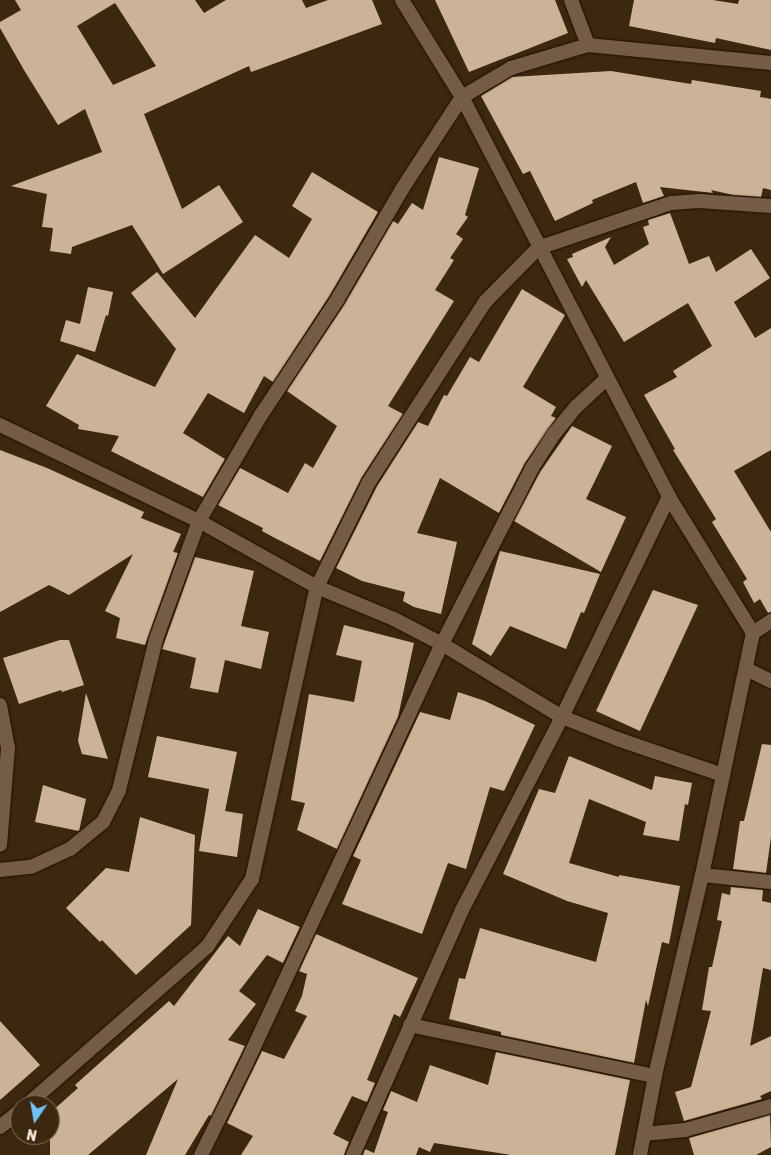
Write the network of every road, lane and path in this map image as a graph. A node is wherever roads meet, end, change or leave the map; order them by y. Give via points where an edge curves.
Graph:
1 (402, 0) edge
2 (571, 0) edge
3 (588, 45) junction
4 (771, 63) edge
5 (462, 97) junction
6 (771, 206) edge
7 (538, 248) junction
8 (607, 378) junction
9 (0, 425) edge
10 (669, 497) junction
11 (199, 521) junction
12 (317, 587) junction
13 (771, 621) edge
14 (753, 633) junction
15 (442, 644) junction
16 (746, 669) junction
17 (771, 681) edge
18 (0, 705) edge
19 (562, 717) junction
20 (724, 776) junction
21 (0, 845) edge
22 (0, 870) edge
23 (702, 875) junction
24 (771, 882) edge
25 (410, 1026) junction
26 (655, 1076) junction
27 (38, 1095) edge
28 (771, 1106) edge
29 (10, 1118) edge
30 (0, 1127) edge
31 (644, 1134) junction
32 (201, 1155) edge
33 (353, 1155) edge
34 (640, 1155) edge

1 - 5 street
2 - 3 street
3 - 4 street
3 - 5 street via 511,68
5 - 7 street
5 - 11 street via 402,189 337,300 261,415
6 - 7 street via 699,201 671,203
7 - 8 street
7 - 12 street via 486,302 369,482
8 - 10 street
8 - 15 street via 565,420 532,468
9 - 11 street
10 - 14 street
10 - 19 street
11 - 12 street
11 - 22 street via 156,639 119,790 103,822 70,849 31,867
12 - 15 street via 394,619
12 - 27 street via 252,878 207,946
13 - 14 street
14 - 16 street
15 - 19 street
15 - 32 street
16 - 17 street
16 - 20 street
18 - 21 street via 8,748
19 - 20 street
19 - 25 street via 462,910
20 - 23 street
23 - 24 street
23 - 26 street
25 - 26 street
25 - 33 street
26 - 31 street
28 - 31 street via 685,1130
29 - 30 street
31 - 34 street

